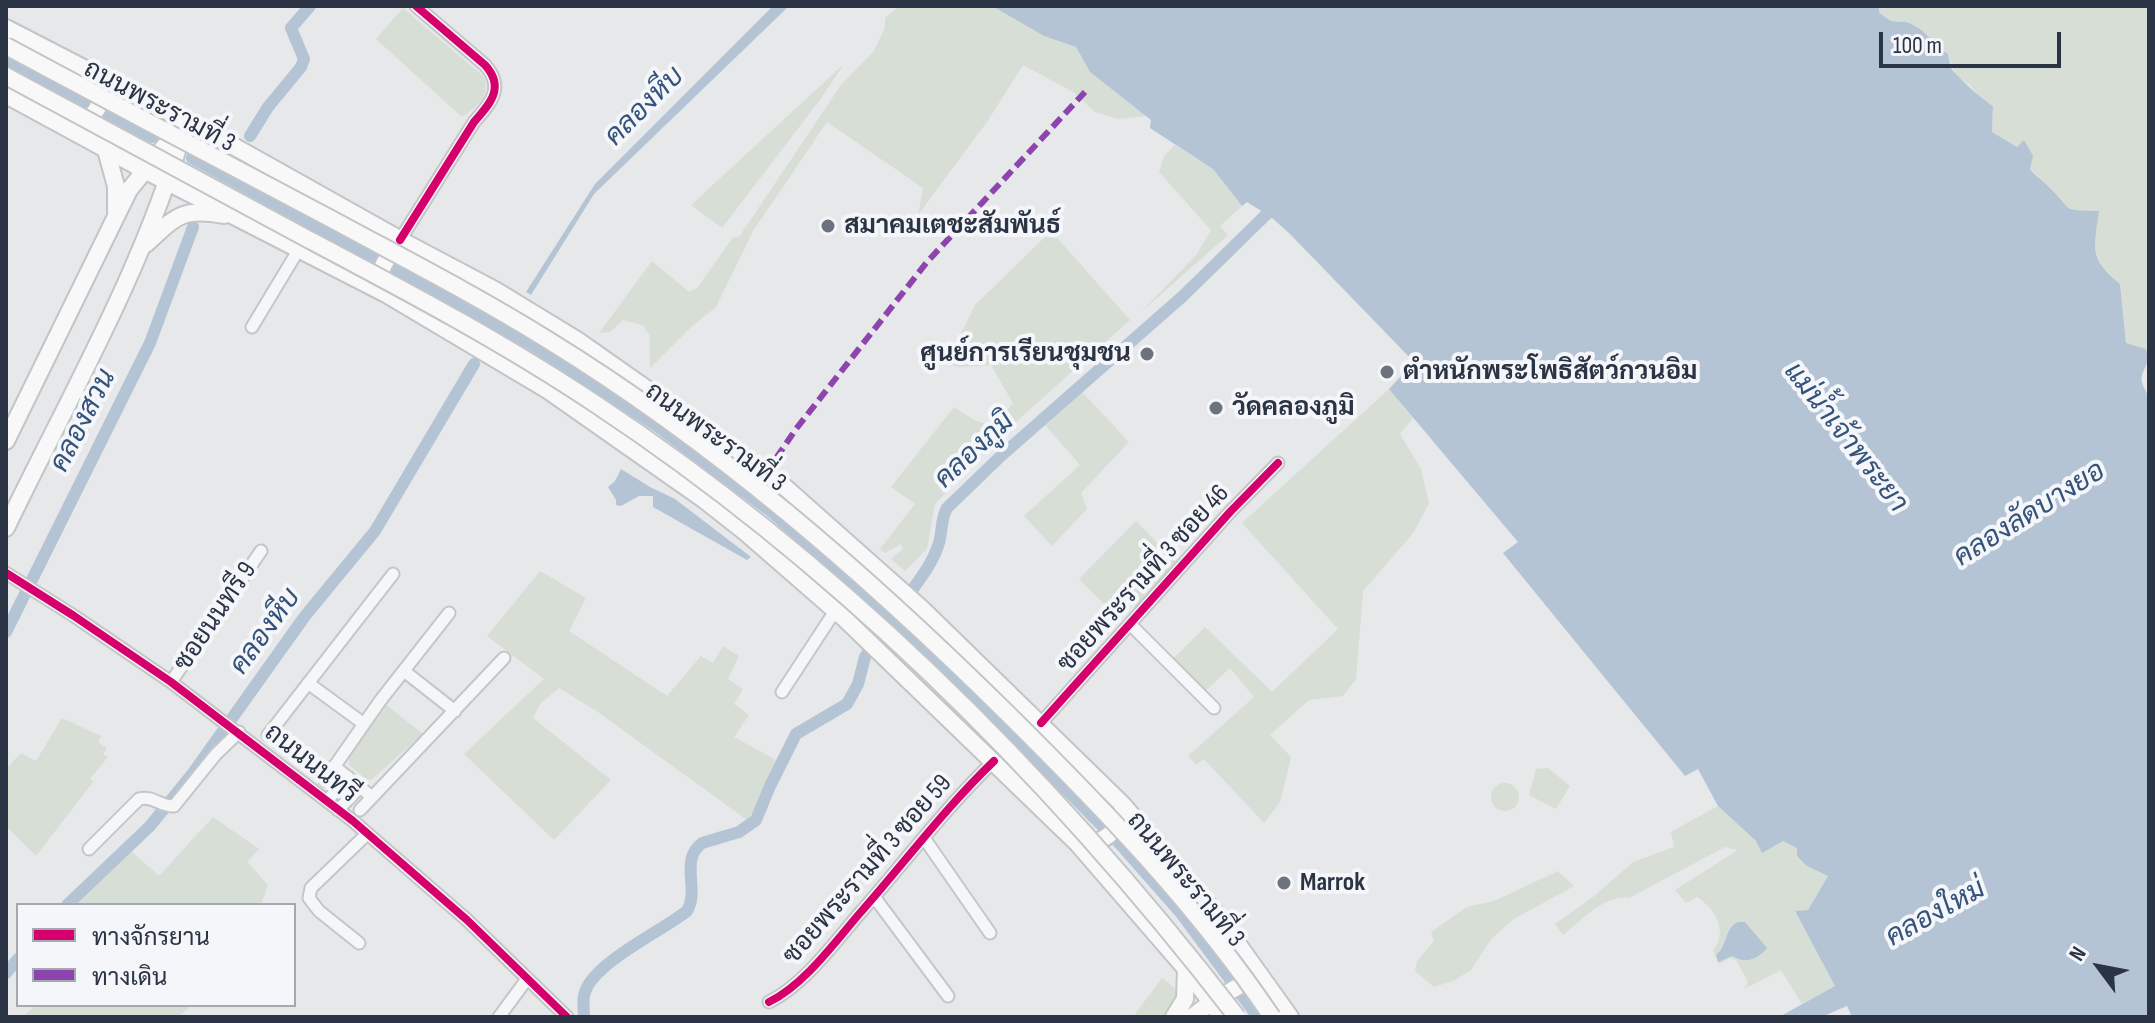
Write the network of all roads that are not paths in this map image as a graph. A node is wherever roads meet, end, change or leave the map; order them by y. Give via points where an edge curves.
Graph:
1 (416, 6) edge
2 (6, 28) edge
3 (6, 46) edge
4 (98, 75) junction
5 (6, 76) edge
6 (6, 95) edge
7 (186, 120) junction
8 (71, 129) junction
9 (106, 150) junction
10 (144, 170) junction
11 (168, 182) junction
12 (116, 217) junction
13 (241, 218) junction
14 (404, 242) junction
15 (142, 247) junction
16 (299, 249) junction
17 (386, 294) junction
18 (252, 327) dead end
19 (6, 441) edge
20 (1278, 463) dead end
21 (6, 528) edge
22 (261, 551) dead end
23 (6, 573) edge
24 (393, 574) dead end
25 (835, 611) junction
26 (449, 613) dead end
27 (1131, 625) junction
28 (504, 658) dead end
29 (404, 671) junction
30 (171, 682) junction
31 (308, 683) junction
32 (782, 692) dead end
33 (1214, 708) dead end
34 (455, 711) junction
35 (1041, 723) junction
36 (364, 724) junction
37 (232, 727) junction
38 (268, 735) dead end
39 (994, 761) junction
40 (334, 766) junction
41 (348, 777) junction
42 (325, 780) dead end
43 (360, 787) junction
44 (372, 797) junction
45 (327, 801) junction
46 (1123, 805) junction
47 (338, 810) junction
48 (360, 810) dead end
49 (367, 834) junction
50 (924, 838) junction
51 (1077, 843) junction
52 (89, 849) dead end
53 (875, 898) junction
54 (990, 933) dead end
55 (359, 943) dead end
56 (1186, 969) junction
57 (527, 979) junction
58 (1251, 981) junction
59 (948, 996) dead end
60 (769, 1002) dead end
61 (1224, 1009) edge
62 (499, 1017) edge
63 (567, 1017) edge
64 (1174, 1017) edge
65 (1192, 1017) edge
66 (1272, 1017) edge
67 (1290, 1017) edge

1 - 14 street via 485,65 495,76 496,87
2 - 4 main road, ถนนพระรามที่ 3
3 - 66 main road, ถนนพระรามที่ 3, bridge via 501,311 726,463 916,623 1061,766 1194,912
4 - 7 main road, ถนนพระรามที่ 3
4 - 8 main road via 102,99 92,117
5 - 61 main road, ถนนพระรามที่ 3, bridge via 473,328 598,405 707,483 821,575 973,717 1157,915
6 - 8 main road
7 - 10 main road
7 - 11 main road
7 - 14 main road, ถนนพระรามที่ 3
8 - 9 main road
9 - 10 main road
9 - 12 main road via 116,186
10 - 11 main road
10 - 12 main road
11 - 13 main road
11 - 15 main road
12 - 19 main road
13 - 15 main road via 192,211
13 - 16 main road
14 - 17 main road via 380,272
14 - 35 main road, ถนนพระรามที่ 3 via 598,354 779,482
15 - 21 main road
16 - 17 main road
16 - 18 street
17 - 25 main road via 631,448 745,532
20 - 27 street, ซอยพระรามที่ 3 ซอย 46
22 - 30 street, ซอยนนทรี 9
23 - 30 street, ถนนนนทรี
24 - 31 street
25 - 32 street
25 - 39 main road
26 - 29 street
27 - 33 street
27 - 35 street, ซอยพระรามที่ 3 ซอย 46
28 - 34 street
29 - 34 street
29 - 36 street
30 - 37 street, ถนนนนทรี
31 - 36 street
31 - 38 street
34 - 44 street
35 - 46 main road, ถนนพระรามที่ 3
36 - 40 street
37 - 45 street, ถนนนนทรี
37 - 52 street via 181,800 165,805 139,799
39 - 50 street, ซอยพระรามที่ 3 ซอย 59
39 - 51 main road
40 - 41 street
40 - 42 street
41 - 43 street
41 - 45 street
43 - 44 street
43 - 47 street
44 - 48 street
45 - 47 street, ถนนนนทรี
46 - 51 main road via 1111,834 1094,844
46 - 58 main road, ถนนพระรามที่ 3 via 1211,908
47 - 49 street, ถนนนนทรี
49 - 55 street via 311,888 309,898
49 - 57 street, ถนนนนทรี
50 - 53 street, ซอยพระรามที่ 3 ซอย 59
50 - 54 street
51 - 56 main road
53 - 59 street
53 - 60 street, ซอยพระรามที่ 3 ซอย 59 via 815,963
56 - 61 main road
56 - 64 main road via 1185,999
57 - 62 street
57 - 63 street, ถนนนนทรี
58 - 61 main road
58 - 67 main road, ถนนพระรามที่ 3
61 - 65 main road

